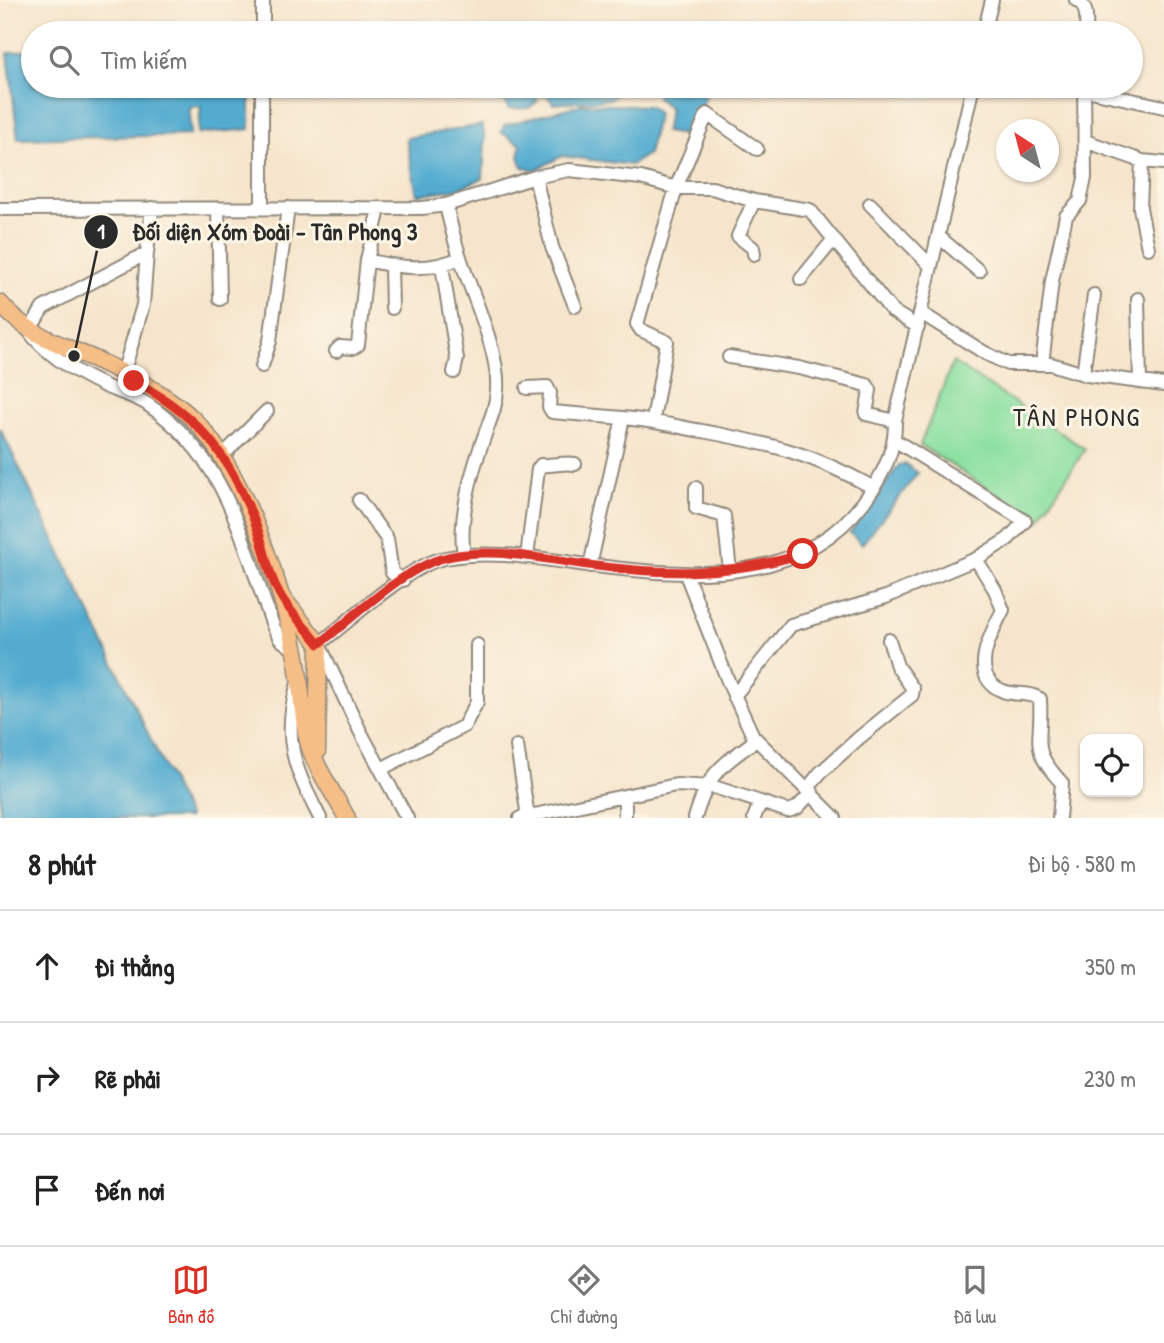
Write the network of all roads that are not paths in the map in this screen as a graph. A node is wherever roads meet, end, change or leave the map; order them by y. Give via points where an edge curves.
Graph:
1 (263, 0) edge
2 (992, 0) edge
3 (1076, 0) edge
4 (263, 21) edge
5 (988, 21) edge
6 (1087, 21) edge
7 (262, 98) edge
8 (970, 98) edge
9 (1084, 98) edge
10 (1126, 98) edge
11 (1164, 107) edge
12 (1084, 141) junction
13 (757, 149) dead end
14 (1142, 161) junction
15 (1164, 163) edge
16 (535, 177) junction
17 (676, 188) junction
18 (754, 201) junction
19 (870, 204) dead end
20 (446, 205) junction
21 (152, 208) junction
22 (218, 208) junction
23 (262, 208) junction
24 (288, 208) junction
25 (0, 209) edge
26 (379, 209) junction
27 (938, 236) junction
28 (834, 239) junction
29 (1147, 247) dead end
30 (147, 253) junction
31 (754, 254) dead end
32 (460, 258) junction
33 (367, 260) junction
34 (930, 265) junction
35 (391, 266) junction
36 (442, 267) junction
37 (979, 271) dead end
38 (801, 279) dead end
39 (1094, 295) dead end
40 (220, 299) dead end
41 (1138, 299) dead end
42 (0, 303) edge
43 (575, 306) dead end
44 (392, 308) dead end
45 (921, 313) junction
46 (918, 327) junction
47 (29, 331) junction
48 (336, 352) dead end
49 (729, 357) dead end
50 (1041, 364) junction
51 (262, 366) dead end
52 (454, 372) dead end
53 (1083, 373) junction
54 (128, 377) junction
55 (92, 378) junction
56 (1140, 383) junction
57 (1164, 385) edge
58 (527, 388) dead end
59 (267, 411) dead end
60 (186, 413) junction
61 (623, 418) junction
62 (653, 420) junction
63 (895, 421) junction
64 (896, 440) junction
65 (197, 449) junction
66 (222, 456) junction
67 (575, 464) dead end
68 (696, 488) dead end
69 (874, 488) junction
70 (359, 500) dead end
71 (464, 555) junction
72 (527, 557) junction
73 (976, 559) junction
74 (590, 565) junction
75 (730, 571) junction
76 (686, 574) junction
77 (402, 580) junction
78 (277, 590) junction
79 (889, 639) dead end
80 (319, 644) junction
81 (477, 645) dead end
82 (295, 650) junction
83 (299, 680) junction
84 (734, 696) junction
85 (756, 740) junction
86 (517, 746) dead end
87 (317, 761) junction
88 (381, 769) junction
89 (705, 786) junction
90 (810, 790) junction
91 (625, 796) junction
92 (760, 803) junction
93 (556, 815) edge
94 (524, 817) edge
95 (320, 818) edge
96 (347, 818) edge
97 (407, 818) edge
98 (625, 818) edge
99 (695, 818) edge
100 (754, 818) edge
101 (835, 818) edge
102 (1059, 818) edge

1 - 4 street
2 - 5 street
3 - 6 street via 1082,3
7 - 23 street
8 - 27 street
9 - 12 street
10 - 11 street
12 - 14 street
12 - 50 street via 1085,178 1080,201 1066,216
13 - 17 street via 707,114
14 - 15 street
14 - 29 street via 1140,208
16 - 17 street via 569,170 595,172
16 - 20 street
16 - 43 street via 552,247
17 - 18 street via 712,188
17 - 62 street via 637,324 667,342
18 - 28 street via 810,210
18 - 31 street via 738,236
19 - 34 street
20 - 26 street
20 - 32 street
21 - 22 street
21 - 25 street
21 - 30 street
22 - 23 street
22 - 40 street
23 - 24 street
24 - 26 street
24 - 51 street
26 - 33 street
27 - 34 street
27 - 37 street
28 - 38 street
28 - 46 street via 892,311
30 - 47 street via 43,307
30 - 54 street via 143,305
32 - 36 street
32 - 71 street via 477,300 498,385 495,414 469,493
33 - 35 street
33 - 48 street via 358,345 340,347
34 - 45 street
35 - 36 street
35 - 44 street
36 - 52 street via 457,359
39 - 53 street
41 - 56 street
42 - 47 main road
45 - 46 street
45 - 50 street via 1000,361
46 - 63 street
47 - 54 main road
47 - 55 street via 52,353
49 - 63 street via 866,385 870,390 866,414
50 - 53 street
53 - 56 street
54 - 55 street
54 - 60 main road
55 - 65 street via 147,405
56 - 57 street
58 - 61 street via 547,387 552,412
59 - 66 street
60 - 65 street
60 - 66 main road
61 - 62 street
61 - 74 street
62 - 69 street via 788,448
63 - 64 street
64 - 69 street
64 - 73 street via 1026,521
65 - 82 street via 231,504 274,628
66 - 78 main road via 258,532
67 - 72 street via 561,462 538,469
68 - 75 street via 696,509 724,516
69 - 75 street via 829,538 803,554
70 - 77 street via 387,539 392,573
71 - 72 street
71 - 77 street via 420,567
72 - 74 street
73 - 84 street via 886,597 791,625
73 - 102 street via 1003,610 986,645 984,666 990,684 1040,699 1038,749 1041,760 1062,783
74 - 76 street
75 - 76 street
76 - 84 street
77 - 80 street
78 - 80 main road
78 - 82 main road
79 - 90 street via 912,695 820,773
80 - 87 main road
80 - 88 street
81 - 88 street via 477,702 464,726
82 - 83 main road
83 - 87 main road via 307,739
83 - 95 street via 293,701 292,755
84 - 85 street
85 - 89 street via 715,771
85 - 90 street
86 - 94 street
87 - 96 main road
88 - 97 street
89 - 91 street via 676,785
89 - 92 street
89 - 99 street
90 - 92 street via 797,808 788,811
90 - 101 street
91 - 93 street
91 - 98 street
92 - 100 street
93 - 94 street

